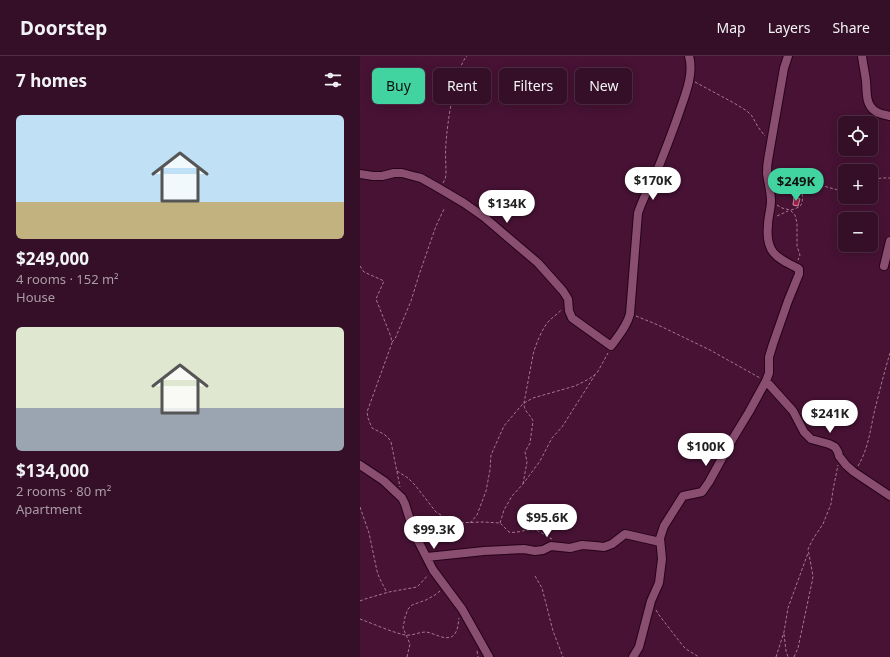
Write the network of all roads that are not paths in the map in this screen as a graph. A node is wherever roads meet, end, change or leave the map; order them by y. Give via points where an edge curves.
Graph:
1 (689, 56) edge
2 (788, 56) edge
3 (862, 56) edge
4 (890, 116) edge
5 (360, 174) edge
6 (890, 241) edge
7 (884, 266) dead end
8 (766, 381) junction
9 (360, 465) edge
10 (890, 496) edge
11 (660, 542) junction
12 (427, 557) junction
13 (489, 657) edge
14 (633, 657) edge

1 - 5 street via 691,63 684,100 638,213 629,319 611,346 572,318 568,299 538,263 464,203 421,178 402,173 382,176
2 - 8 street via 768,160 771,208 767,238 772,252 799,269 799,274 773,344
3 - 4 street via 870,105 876,112
6 - 7 street
8 - 10 street via 793,411 804,432 811,439 835,447 846,465
8 - 11 street via 709,482 702,492 683,496 664,526
9 - 12 street via 384,481 402,498 414,533
11 - 12 street via 625,534 604,547 582,544 570,548 551,546 535,551 484,551
11 - 14 street via 660,584 651,601 639,647
12 - 13 street via 433,570 461,608

